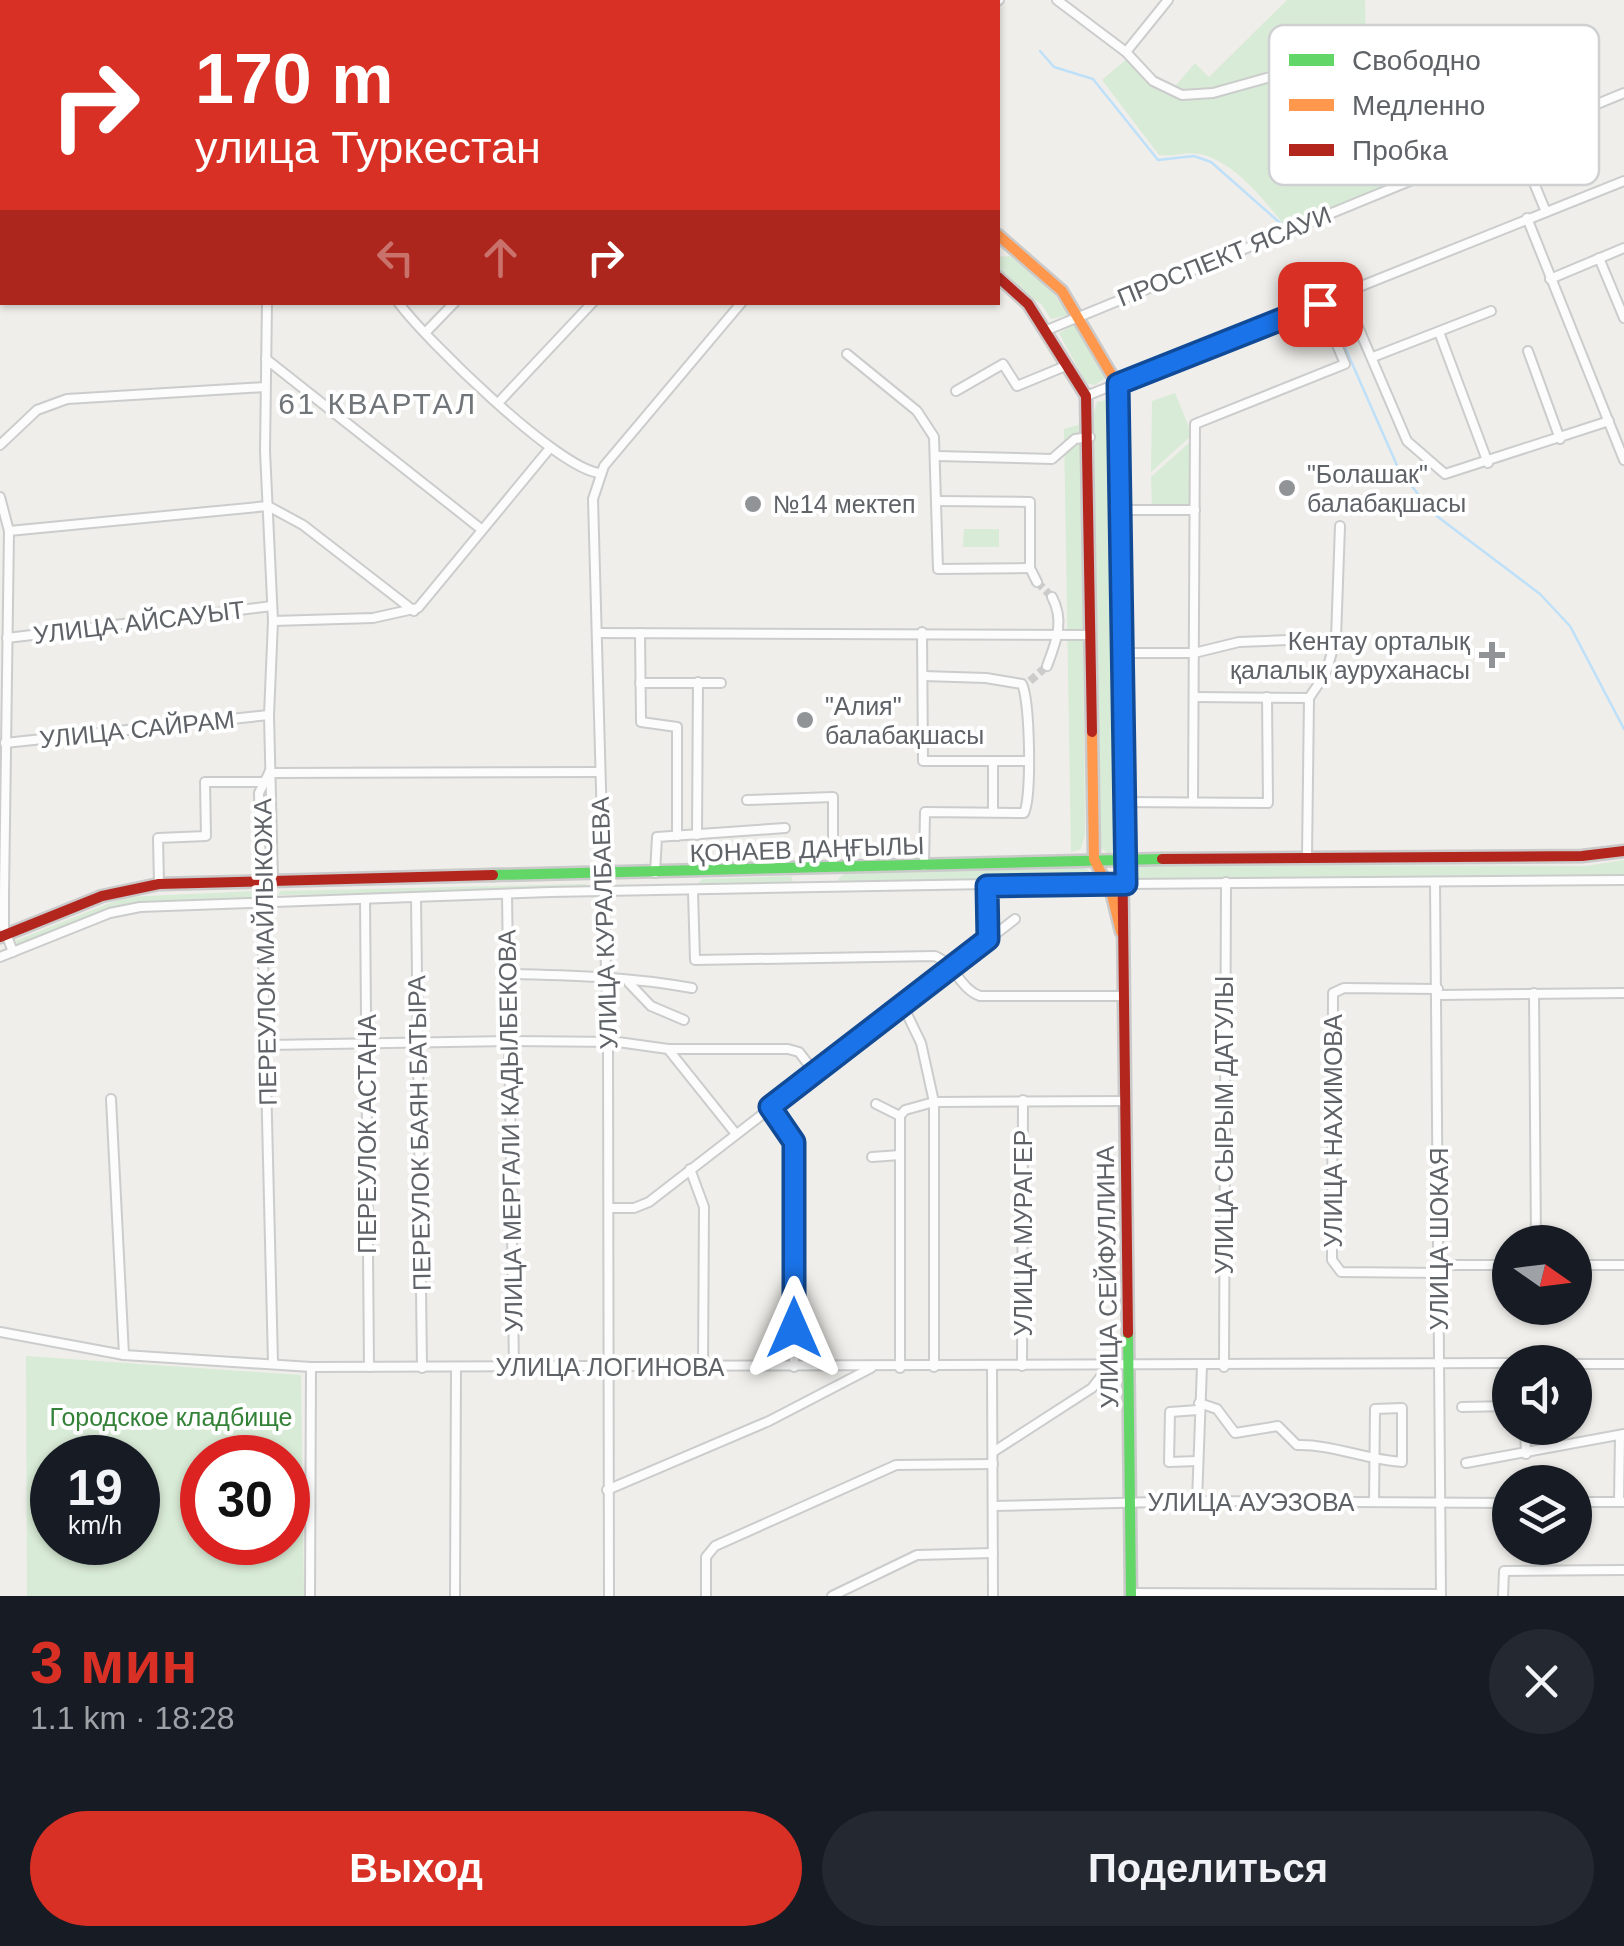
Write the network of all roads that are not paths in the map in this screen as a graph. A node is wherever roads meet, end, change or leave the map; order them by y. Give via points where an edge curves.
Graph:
1 (1056, 0) edge
2 (1168, 0) edge
3 (1126, 52) junction
4 (1269, 77) edge
5 (1624, 93) edge
6 (1599, 103) edge
7 (1624, 181) edge
8 (1398, 185) edge
9 (1535, 185) edge
10 (1546, 212) junction
11 (1528, 218) junction
12 (1000, 237) edge
13 (1624, 248) edge
14 (1000, 249) edge
15 (1017, 250) junction
16 (1599, 258) junction
17 (1550, 278) junction
18 (1000, 279) edge
19 (1344, 294) junction
20 (1320, 304) junction
21 (267, 305) edge
22 (401, 305) edge
23 (452, 305) edge
24 (590, 305) edge
25 (740, 305) edge
26 (1491, 310) dead end
27 (1079, 316) junction
28 (1624, 318) edge
29 (1046, 330) junction
30 (425, 332) junction
31 (1439, 332) junction
32 (1528, 351) dead end
33 (847, 354) dead end
34 (1373, 356) junction
35 (266, 359) junction
36 (1068, 365) junction
37 (1118, 384) junction
38 (265, 387) junction
39 (956, 391) dead end
40 (1086, 396) junction
41 (499, 402) junction
42 (1609, 421) junction
43 (1090, 436) junction
44 (1560, 439) junction
45 (0, 445) edge
46 (550, 448) junction
47 (936, 456) junction
48 (1624, 460) edge
49 (1488, 463) junction
50 (600, 473) junction
51 (0, 496) edge
52 (936, 501) junction
53 (268, 506) junction
54 (1121, 510) junction
55 (1195, 510) junction
56 (1340, 526) dead end
57 (482, 529) junction
58 (9, 531) junction
59 (1030, 568) junction
60 (1038, 582) tunnel mouth
61 (1052, 597) tunnel mouth
62 (272, 606) junction
63 (414, 611) junction
64 (273, 622) junction
65 (922, 632) junction
66 (598, 633) junction
67 (640, 633) junction
68 (1059, 634) junction
69 (1091, 636) junction
70 (7, 638) junction
71 (1336, 638) junction
72 (1122, 653) junction
73 (1194, 653) junction
74 (1046, 666) tunnel mouth
75 (923, 676) junction
76 (698, 682) junction
77 (640, 683) junction
78 (721, 683) dead end
79 (1194, 696) junction
80 (1268, 697) junction
81 (1309, 698) junction
82 (269, 715) junction
83 (5, 743) junction
84 (1027, 761) junction
85 (994, 762) junction
86 (2, 767) edge
87 (270, 772) junction
88 (600, 772) junction
89 (264, 782) junction
90 (747, 800) dead end
91 (1123, 802) junction
92 (1194, 802) junction
93 (993, 812) junction
94 (785, 828) dead end
95 (698, 835) junction
96 (677, 836) junction
97 (1624, 851) edge
98 (1307, 856) junction
99 (1124, 859) junction
100 (1094, 860) junction
101 (924, 866) junction
102 (833, 868) junction
103 (601, 874) junction
104 (655, 874) junction
105 (1624, 880) edge
106 (268, 881) junction
107 (1099, 882) junction
108 (1226, 882) junction
109 (1435, 882) junction
110 (159, 884) junction
111 (1126, 884) junction
112 (987, 886) junction
113 (693, 891) junction
114 (602, 893) junction
115 (507, 894) junction
116 (416, 898) junction
117 (365, 900) junction
118 (263, 903) junction
119 (1015, 919) dead end
120 (3, 936) edge
121 (988, 939) junction
122 (13, 952) junction
123 (0, 957) edge
124 (1124, 958) junction
125 (952, 970) junction
126 (508, 974) junction
127 (605, 975) junction
128 (629, 983) junction
129 (692, 988) dead end
130 (1438, 992) junction
131 (1534, 992) junction
132 (1624, 993) edge
133 (1125, 996) junction
134 (904, 1008) junction
135 (684, 1020) dead end
136 (510, 1040) junction
137 (418, 1041) junction
138 (608, 1042) junction
139 (367, 1043) junction
140 (268, 1045) junction
141 (668, 1049) junction
142 (815, 1073) junction
143 (111, 1100) dead end
144 (1023, 1100) junction
145 (1126, 1101) junction
146 (934, 1102) junction
147 (876, 1104) dead end
148 (770, 1107) junction
149 (900, 1116) junction
150 (736, 1134) junction
151 (900, 1155) junction
152 (872, 1156) dead end
153 (690, 1169) junction
154 (609, 1208) junction
155 (1536, 1225) edge
156 (1592, 1264) edge
157 (1624, 1264) edge
158 (1492, 1265) edge
159 (1440, 1269) junction
160 (0, 1332) edge
161 (124, 1355) junction
162 (273, 1363) junction
163 (1440, 1364) junction
164 (1492, 1364) edge
165 (1592, 1364) edge
166 (1624, 1364) edge
167 (1110, 1365) junction
168 (1127, 1365) junction
169 (703, 1366) junction
170 (992, 1366) junction
171 (1022, 1366) junction
172 (1202, 1366) junction
173 (311, 1367) junction
174 (369, 1367) junction
175 (794, 1367) junction
176 (934, 1367) junction
177 (1224, 1367) junction
178 (422, 1368) junction
179 (456, 1368) junction
180 (514, 1368) junction
181 (871, 1368) junction
182 (900, 1368) junction
183 (607, 1370) junction
184 (1492, 1406) edge
185 (1199, 1407) junction
186 (1462, 1407) dead end
187 (1622, 1435) edge
188 (1526, 1445) edge
189 (992, 1452) junction
190 (1526, 1454) junction
191 (1198, 1461) junction
192 (1374, 1461) junction
193 (1466, 1463) dead end
194 (993, 1464) junction
195 (607, 1490) junction
196 (1197, 1501) junction
197 (1130, 1502) junction
198 (1374, 1502) junction
199 (1592, 1502) edge
200 (1622, 1502) edge
201 (1440, 1503) junction
202 (1492, 1503) edge
203 (993, 1506) junction
204 (993, 1554) junction
205 (1624, 1570) edge
206 (1131, 1594) edge
207 (1238, 1594) edge
208 (1441, 1595) edge
209 (310, 1596) edge
210 (455, 1596) edge
211 (609, 1596) edge
212 (706, 1596) edge
213 (832, 1596) edge
214 (992, 1596) edge
215 (1503, 1596) edge

1 - 3 street
2 - 3 street
3 - 4 street via 1152,81 1182,96
5 - 6 street, ПРОСПЕКТ ЯСАУИ
7 - 10 street
8 - 27 street, ПРОСПЕКТ ЯСАУИ
9 - 10 street
10 - 11 street
11 - 17 street
11 - 19 street
12 - 15 main road
13 - 16 street
14 - 15 street
15 - 27 main road
16 - 17 street
16 - 28 street
17 - 42 street
18 - 29 main road
19 - 20 street
19 - 34 street
20 - 37 street
20 - 55 street via 1346,364 1195,424
21 - 35 street, ПЕРЕУЛОК МАЙЛЫКОЖА
22 - 30 street
23 - 30 street
24 - 41 street
25 - 50 street
26 - 31 street
27 - 29 street, ПРОСПЕКТ ЯСАУИ
27 - 37 main road
29 - 36 main road
30 - 41 street
31 - 34 street
31 - 49 street
32 - 44 street
33 - 47 street via 917,411 934,437
34 - 49 street via 1414,450 1445,474
35 - 38 street, ПЕРЕУЛОК МАЙЛЫКОЖА
35 - 57 street
36 - 39 street via 1017,386 1003,364
36 - 40 main road
37 - 40 street
37 - 54 main road, УЛИЦА СЕЙФУЛЛИНА
38 - 45 street via 67,399 37,410
38 - 53 street, ПЕРЕУЛОК МАЙЛЫКОЖА
40 - 43 main road, УЛИЦА СЕЙФУЛЛИНА
41 - 46 street
42 - 44 street
42 - 48 street
43 - 47 street via 1075,438 1052,459
43 - 69 main road, УЛИЦА СЕЙФУЛЛИНА
44 - 49 street
46 - 50 street
46 - 57 street
47 - 52 street
50 - 66 street, УЛИЦА КУРАЛБАЕВА via 593,499
51 - 58 street
52 - 59 street via 1030,502
52 - 59 street via 938,569
53 - 58 street
53 - 62 street, ПЕРЕУЛОК МАЙЛЫКОЖА
53 - 63 street
54 - 55 street
54 - 72 main road, УЛИЦА СЕЙФУЛЛИНА
55 - 73 street
56 - 71 street
57 - 63 street
58 - 70 street
59 - 60 street
61 - 68 street
62 - 64 street, ПЕРЕУЛОК МАЙЛЫКОЖА
62 - 70 street, УЛИЦА АЙСАУЫТ
63 - 64 street
64 - 82 street, ПЕРЕУЛОК МАЙЛЫКОЖА
65 - 67 street
65 - 68 street
65 - 75 street
66 - 67 street
66 - 88 street, УЛИЦА КУРАЛБАЕВА
67 - 77 street
68 - 69 street
68 - 74 street
69 - 100 main road, УЛИЦА СЕЙФУЛЛИНА
70 - 83 street
71 - 73 street via 1239,642
71 - 81 street via 1326,673
72 - 73 street
72 - 91 main road, УЛИЦА СЕЙФУЛЛИНА
73 - 79 street
75 - 84 street via 1026,683
75 - 85 street via 923,761
76 - 77 street
76 - 78 street
76 - 95 street
77 - 96 street via 642,725 677,727
79 - 80 street
79 - 92 street
80 - 81 street
80 - 92 street via 1268,803
81 - 98 street
82 - 83 street, УЛИЦА САЙРАМ
82 - 87 street, ПЕРЕУЛОК МАЙЛЫКОЖА
83 - 86 street
84 - 85 street
84 - 93 street via 1026,810
85 - 93 street
86 - 120 street
87 - 88 street
87 - 89 street, ПЕРЕУЛОК МАЙЛЫКОЖА
87 - 106 street
88 - 103 street, УЛИЦА КУРАЛБАЕВА
89 - 106 street, ПЕРЕУЛОК МАЙЛЫКОЖА via 259,793
89 - 110 street via 205,782 206,836 158,838
90 - 102 street via 834,798
91 - 92 street
91 - 99 main road, УЛИЦА СЕЙФУЛЛИНА
93 - 101 street via 924,812
94 - 95 street
95 - 96 street
96 - 104 street via 656,837
97 - 98 main road, ҚОНАЕВ ДАҢҒЫЛЫ
98 - 99 main road, ҚОНАЕВ ДАҢҒЫЛЫ
99 - 100 main road, ҚОНАЕВ ДАҢҒЫЛЫ
99 - 111 main road, УЛИЦА СЕЙФУЛЛИНА
100 - 101 main road, ҚОНАЕВ ДАҢҒЫЛЫ
100 - 107 main road, УЛИЦА СЕЙФУЛЛИНА
101 - 102 main road, ҚОНАЕВ ДАҢҒЫЛЫ
102 - 104 main road, ҚОНАЕВ ДАҢҒЫЛЫ
103 - 104 main road, ҚОНАЕВ ДАҢҒЫЛЫ
103 - 106 main road, ҚОНАЕВ ДАҢҒЫЛЫ
103 - 114 street, УЛИЦА КУРАЛБАЕВА
105 - 109 street, ҚОНАЕВ ДАҢҒЫЛЫ
106 - 110 main road, ҚОНАЕВ ДАҢҒЫЛЫ
106 - 118 street, ПЕРЕУЛОК МАЙЛЫКОЖА
107 - 111 main road, ҚОНАЕВ ДАҢҒЫЛЫ
107 - 112 street, ҚОНАЕВ ДАҢҒЫЛЫ
107 - 124 main road, УЛИЦА СЕЙФУЛЛИНА via 1116,906
108 - 109 street, ҚОНАЕВ ДАҢҒЫЛЫ
108 - 111 street, ҚОНАЕВ ДАҢҒЫЛЫ
108 - 177 street, УЛИЦА СЫРЫМ ДАТУЛЫ
109 - 130 street, УЛИЦА ШОКАЯ
110 - 120 main road, ҚОНАЕВ ДАҢҒЫЛЫ via 102,896
111 - 124 main road, УЛИЦА СЕЙФУЛЛИНА
112 - 113 street, ҚОНАЕВ ДАҢҒЫЛЫ
112 - 121 street
113 - 114 street, ҚОНАЕВ ДАҢҒЫЛЫ
113 - 125 street via 695,960 936,956
114 - 115 street, ҚОНАЕВ ДАҢҒЫЛЫ
114 - 127 street, УЛИЦА КУРАЛБАЕВА
115 - 116 street, ҚОНАЕВ ДАҢҒЫЛЫ
115 - 126 street, УЛИЦА МЕРГАЛИ КАДЫЛБЕКОВА
116 - 117 street, ҚОНАЕВ ДАҢҒЫЛЫ
116 - 137 street, ПЕРЕУЛОК БАЯН БАТЫРА
117 - 118 street, ҚОНАЕВ ДАҢҒЫЛЫ
117 - 139 street, ПЕРЕУЛОК АСТАНА
118 - 122 street, ҚОНАЕВ ДАҢҒЫЛЫ via 124,909
118 - 140 street, ПЕРЕУЛОК МАЙЛЫКОЖА
119 - 121 street
120 - 122 street
121 - 125 street
122 - 123 street, ҚОНАЕВ ДАҢҒЫЛЫ
124 - 133 main road, УЛИЦА СЕЙФУЛЛИНА
125 - 133 street via 970,992 987,997
125 - 134 street
126 - 127 street
126 - 136 street, УЛИЦА МЕРГАЛИ КАДЫЛБЕКОВА
127 - 128 street
127 - 138 street, УЛИЦА КУРАЛБАЕВА
128 - 129 street
128 - 135 street via 650,1006
130 - 131 street
130 - 159 street, УЛИЦА ШОКАЯ
130 - 159 street, УЛИЦА НАХИМОВА via 1333,993 1332,1260 1341,1272
131 - 132 street
131 - 155 street
133 - 145 main road, УЛИЦА СЕЙФУЛЛИНА
134 - 142 street
134 - 146 street via 921,1044
136 - 137 street
136 - 138 street
136 - 180 street, УЛИЦА МЕРГАЛИ КАДЫЛБЕКОВА
137 - 139 street
137 - 178 street, ПЕРЕУЛОК БАЯН БАТЫРА
138 - 141 street
138 - 154 street, УЛИЦА КУРАЛБАЕВА
139 - 140 street
139 - 174 street, ПЕРЕУЛОК АСТАНА
140 - 162 street, ПЕРЕУЛОК МАЙЛЫКОЖА
141 - 142 street via 794,1050
141 - 150 street
142 - 148 street
143 - 161 street
144 - 145 street, УЛИЦА МУРАГЕР
144 - 146 street, УЛИЦА МУРАГЕР
144 - 171 street, УЛИЦА МУРАГЕР
145 - 168 main road, УЛИЦА СЕЙФУЛЛИНА
146 - 149 street
146 - 176 street
147 - 149 street
148 - 150 street
148 - 175 street via 794,1142
149 - 151 street
150 - 153 street
151 - 152 street
151 - 182 street
153 - 154 street via 640,1206
153 - 169 street via 704,1207
154 - 183 street, УЛИЦА КУРАЛБАЕВА
156 - 157 street
158 - 159 street
159 - 163 street, УЛИЦА ШОКАЯ
160 - 161 street, УЛИЦА ЛОГИНОВА
161 - 162 street, УЛИЦА ЛОГИНОВА
162 - 173 street, УЛИЦА ЛОГИНОВА
163 - 164 street, УЛИЦА ЛОГИНОВА
163 - 177 street, УЛИЦА ЛОГИНОВА
163 - 201 street, УЛИЦА ШОКАЯ
165 - 166 street
167 - 168 street, УЛИЦА ЛОГИНОВА
167 - 171 street, УЛИЦА ЛОГИНОВА
167 - 189 street via 1092,1388
168 - 172 street, УЛИЦА ЛОГИНОВА
168 - 197 main road, УЛИЦА СЕЙФУЛЛИНА
169 - 175 street, УЛИЦА ЛОГИНОВА
169 - 183 street, УЛИЦА ЛОГИНОВА
170 - 171 street, УЛИЦА ЛОГИНОВА
170 - 176 street, УЛИЦА ЛОГИНОВА
170 - 189 street
172 - 177 street, УЛИЦА ЛОГИНОВА
172 - 185 street
173 - 174 street, УЛИЦА ЛОГИНОВА
173 - 209 street
174 - 178 street, УЛИЦА ЛОГИНОВА
175 - 181 street, УЛИЦА ЛОГИНОВА
176 - 182 street, УЛИЦА ЛОГИНОВА
178 - 179 street, УЛИЦА ЛОГИНОВА
179 - 180 street, УЛИЦА ЛОГИНОВА
179 - 210 street
180 - 183 street, УЛИЦА ЛОГИНОВА
181 - 182 street, УЛИЦА ЛОГИНОВА
181 - 195 street via 769,1421
183 - 195 street, УЛИЦА КУРАЛБАЕВА
184 - 186 street
185 - 191 street
185 - 191 street via 1170,1412 1169,1462
185 - 192 street via 1214,1406 1235,1433 1278,1426 1296,1445 1316,1442
187 - 190 street
187 - 200 street
188 - 190 street
189 - 194 street
190 - 193 street
191 - 196 street
192 - 192 street via 1374,1409 1402,1408 1402,1462
192 - 198 street
194 - 203 street
194 - 212 street via 896,1465 715,1546 706,1557
195 - 211 street, УЛИЦА КУРАЛБАЕВА
196 - 197 street, УЛИЦА АУЭЗОВА
196 - 198 street, УЛИЦА АУЭЗОВА
197 - 203 street, УЛИЦА АУЭЗОВА
197 - 206 main road, УЛИЦА СЕЙФУЛЛИНА
198 - 201 street, УЛИЦА АУЭЗОВА
199 - 200 street
201 - 202 street, УЛИЦА АУЭЗОВА
201 - 208 street, УЛИЦА ШОКАЯ
203 - 204 street
204 - 213 street via 917,1555
204 - 214 street
205 - 215 street via 1504,1571
206 - 207 street
207 - 208 street

